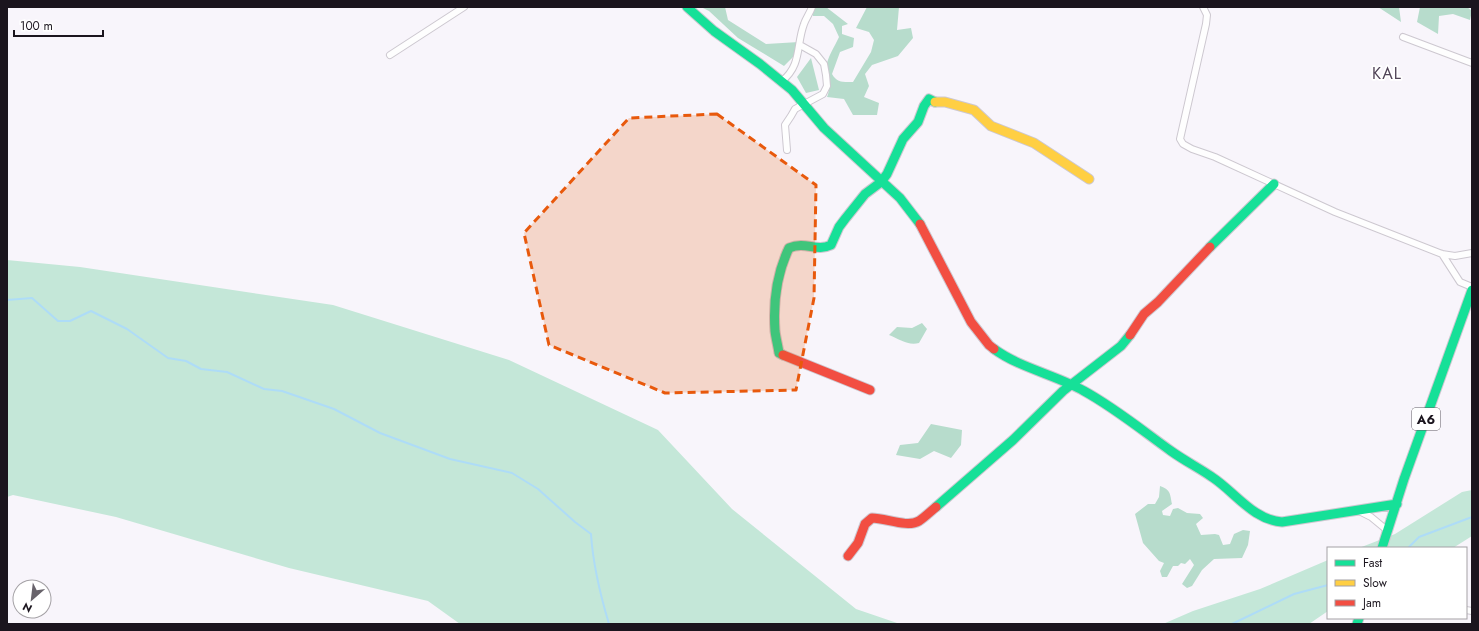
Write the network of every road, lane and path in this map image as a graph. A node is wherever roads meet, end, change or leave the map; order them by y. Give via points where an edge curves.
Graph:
1 (464, 7) edge
2 (687, 7) edge
3 (812, 7) edge
4 (1203, 7) edge
5 (1403, 37) dead end
6 (800, 45) junction
7 (390, 55) dead end
8 (1472, 63) edge
9 (782, 81) junction
10 (805, 104) junction
11 (787, 150) dead end
12 (1089, 179) dead end
13 (881, 182) junction
14 (1274, 184) junction
15 (1472, 253) edge
16 (1442, 254) junction
17 (1472, 289) edge
18 (1072, 384) junction
19 (870, 390) dead end
20 (1397, 504) junction
21 (1359, 511) junction
22 (1388, 531) junction
23 (1382, 547) edge
24 (848, 556) dead end

1 - 7 street
2 - 9 street via 736,48
3 - 6 street via 804,25
4 - 14 street via 1207,15 1206,24 1180,139 1192,149
5 - 8 street
6 - 9 street via 790,74
6 - 10 street via 816,54 824,64 827,86 823,94
9 - 10 street
10 - 11 street via 795,109 785,125
10 - 13 street via 824,128
12 - 13 street via 1034,143 991,126 974,110 928,98 920,118 903,139
13 - 18 street via 900,198 920,225 976,330 989,345 1019,362
13 - 19 street via 865,194 826,248 799,244 789,248 774,292 774,327 779,353
14 - 16 street via 1340,215
14 - 18 street via 1144,314 1121,346
15 - 16 street via 1455,256
16 - 17 street via 1460,282
17 - 20 street, A6
18 - 21 street via 1115,409 1172,452 1224,485 1268,521 1274,523
18 - 24 street via 1052,400 1013,440 918,522 906,524 876,517 868,520 858,543
20 - 21 street
20 - 22 street, A6
21 - 22 street
22 - 23 street, A6

